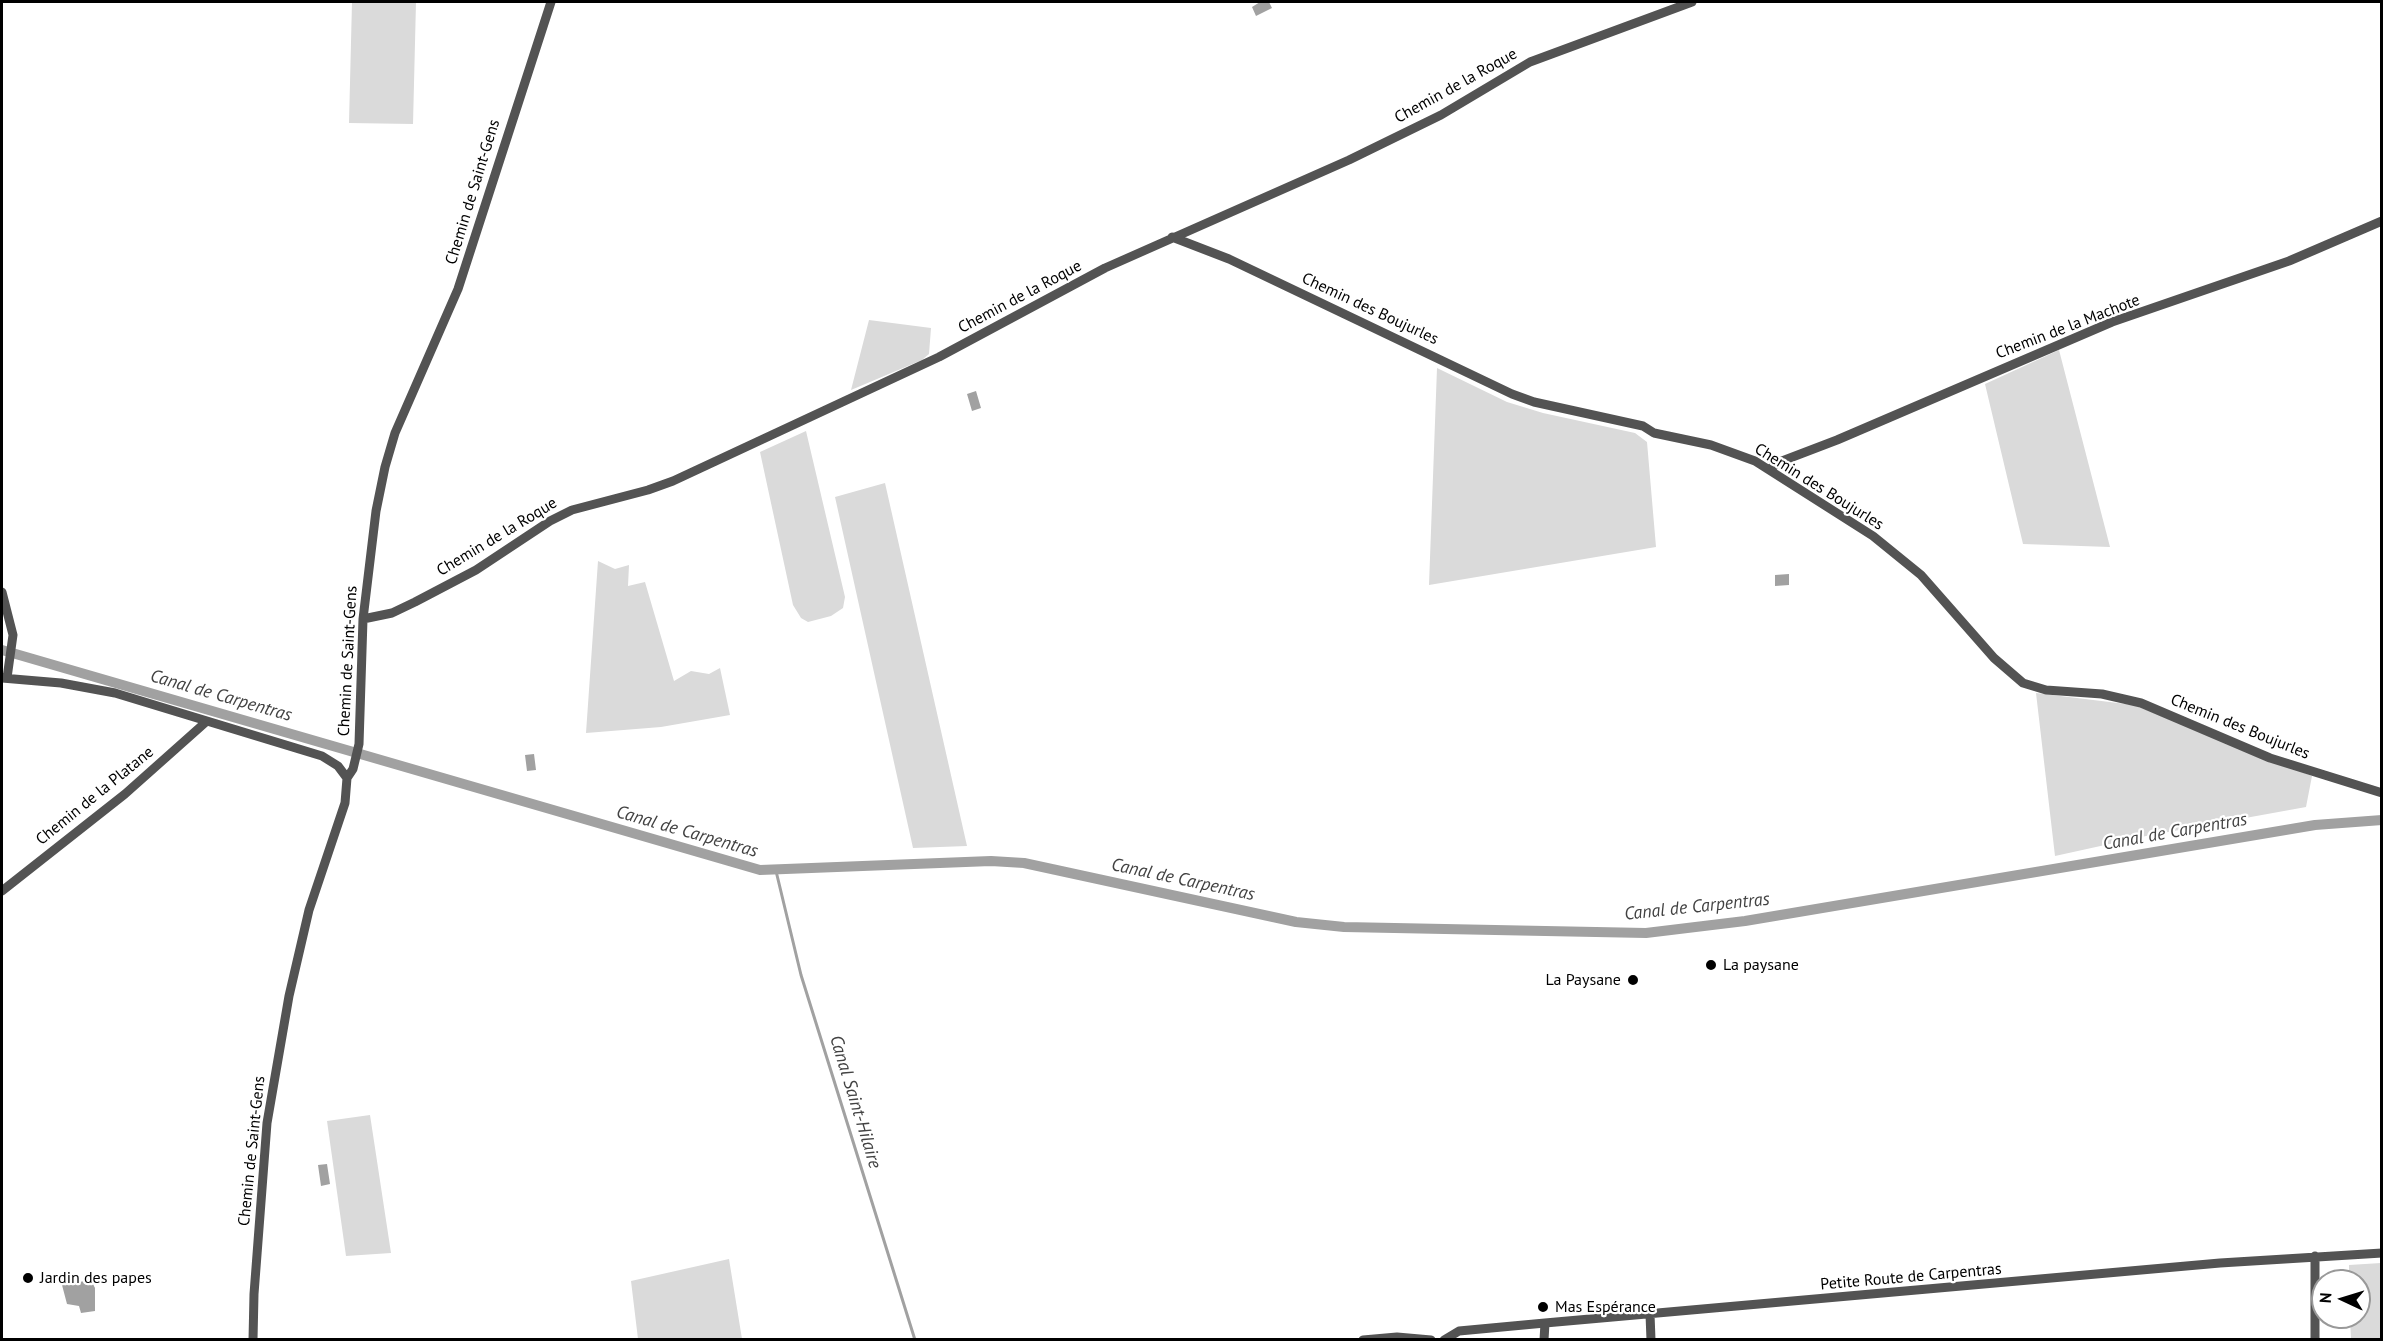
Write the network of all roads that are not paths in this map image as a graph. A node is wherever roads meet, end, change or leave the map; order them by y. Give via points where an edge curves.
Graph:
1 (551, 2) edge
2 (1692, 2) edge
3 (2382, 221) edge
4 (1172, 237) junction
5 (1768, 469) junction
6 (2, 592) edge
7 (363, 619) junction
8 (4, 678) edge
9 (207, 721) junction
10 (347, 778) junction
11 (2382, 793) edge
12 (2, 891) edge
13 (2382, 1253) edge
14 (2314, 1256) junction
15 (1650, 1314) junction
16 (1545, 1323) junction
17 (1400, 1338) edge
18 (1444, 1339) edge
19 (253, 1340) edge
20 (1363, 1340) edge
21 (1432, 1340) edge
22 (1544, 1340) edge
23 (1651, 1340) edge
24 (2315, 1340) edge

1 - 7 street, Chemin de Saint-Gens via 458,289 393,439 376,510
2 - 4 street, Chemin de la Roque via 1530,62 1441,115 1349,160
3 - 5 street, Chemin de la Machote via 2289,261 2112,322
4 - 5 street, Chemin des Boujurles via 1229,259 1512,394 1712,445
4 - 7 street, Chemin de la Roque via 1105,268 939,357 673,481 572,510 476,570 415,602 392,613
5 - 11 street, Chemin des Boujurles via 1873,536 1921,575 1994,658 2024,683 2046,690 2102,694 2141,703 2270,758
6 - 8 street via 12,626 12,648
7 - 10 street, Chemin de Saint-Gens via 358,749
8 - 9 street via 89,687
9 - 10 street via 322,756 338,766
9 - 12 street, Chemin de la Platane via 125,794
10 - 19 street, Chemin de Saint-Gens via 345,803 309,910 274,1076 267,1123
13 - 14 street, Petite Route de Carpentras
14 - 15 street, Petite Route de Carpentras
14 - 24 street
15 - 16 street, Petite Route de Carpentras
15 - 23 street
16 - 18 street, Petite Route de Carpentras via 1458,1332
16 - 22 street
17 - 20 street, Petite Route de Carpentras
17 - 21 street, Petite Route de Carpentras
18 - 21 street, Petite Route de Carpentras

